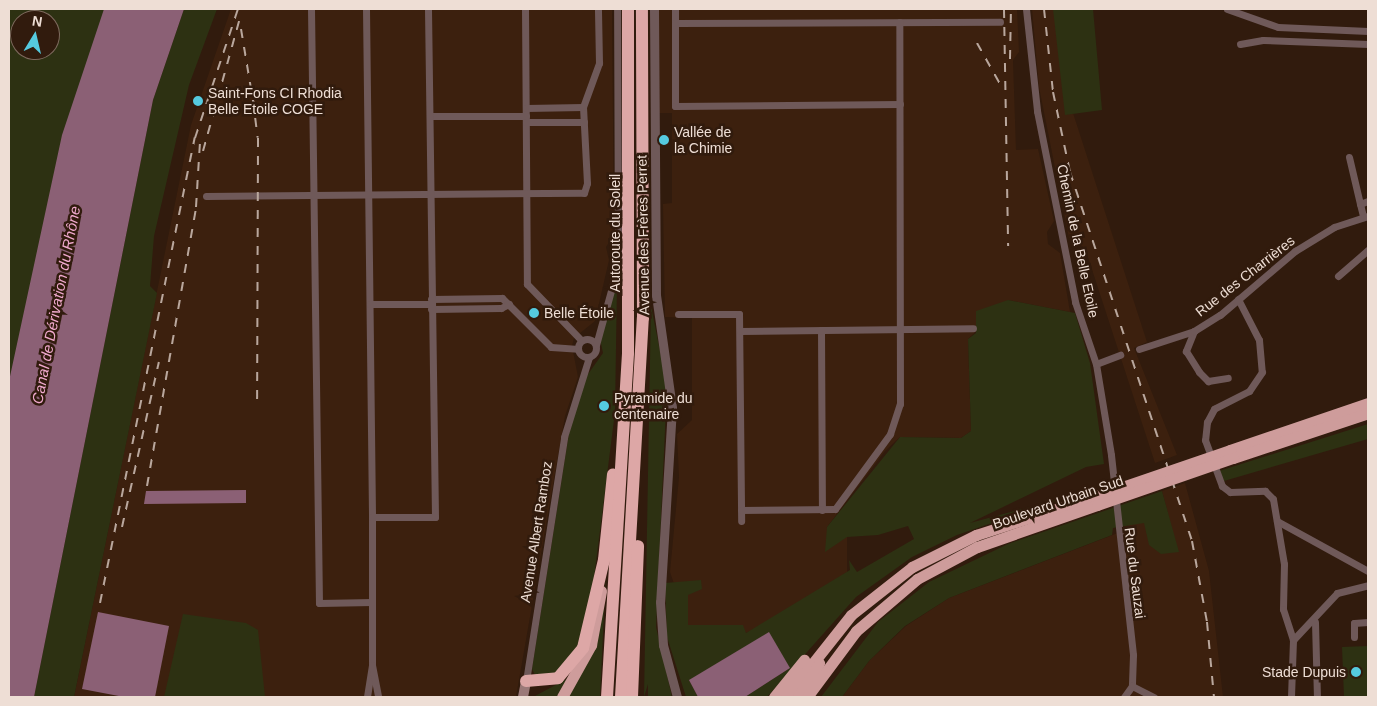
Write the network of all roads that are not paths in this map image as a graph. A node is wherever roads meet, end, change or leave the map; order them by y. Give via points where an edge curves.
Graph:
1 (312, 9) edge
2 (366, 9) edge
3 (428, 9) edge
4 (525, 9) edge
5 (598, 9) edge
6 (617, 9) edge
7 (628, 9) edge
8 (642, 9) edge
9 (654, 9) edge
10 (674, 9) edge
11 (1026, 9) edge
12 (1227, 9) edge
13 (899, 22) junction
14 (1000, 22) dead end
15 (675, 23) junction
16 (1368, 31) edge
17 (1240, 44) dead end
18 (1368, 44) edge
19 (900, 104) junction
20 (583, 107) junction
21 (526, 115) junction
22 (430, 116) junction
23 (584, 122) junction
24 (1349, 157) dead end
25 (370, 194) junction
26 (429, 194) junction
27 (526, 194) junction
28 (313, 195) junction
29 (206, 196) dead end
30 (1368, 201) edge
31 (1360, 204) junction
32 (1366, 216) edge
33 (1368, 250) edge
34 (1338, 276) dead end
35 (1238, 299) junction
36 (370, 304) junction
37 (431, 304) junction
38 (678, 314) dead end
39 (973, 328) dead end
40 (599, 329) junction
41 (901, 329) junction
42 (821, 330) junction
43 (740, 331) junction
44 (1194, 331) junction
45 (585, 339) junction
46 (596, 345) junction
47 (578, 349) junction
48 (1138, 349) dead end
49 (1120, 355) dead end
50 (586, 357) junction
51 (1096, 364) junction
52 (1228, 378) dead end
53 (1368, 403) edge
54 (638, 414) junction
55 (1365, 415) edge
56 (624, 417) junction
57 (1231, 454) junction
58 (1111, 463) joint
59 (1096, 500) junction
60 (741, 510) junction
61 (822, 510) junction
62 (372, 518) junction
63 (1277, 520) junction
64 (741, 521) dead end
65 (1017, 522) junction
66 (604, 560) junction
67 (1368, 571) edge
68 (1368, 585) edge
69 (372, 602) junction
70 (1315, 622) junction
71 (1368, 622) edge
72 (636, 627) junction
73 (1354, 637) dead end
74 (1293, 640) junction
75 (832, 660) junction
76 (372, 665) junction
77 (526, 681) junction
78 (1132, 686) junction
79 (367, 697) edge
80 (378, 697) edge
81 (523, 697) edge
82 (562, 697) edge
83 (607, 697) edge
84 (621, 697) edge
85 (632, 697) edge
86 (638, 697) edge
87 (677, 697) edge
88 (774, 697) edge
89 (786, 697) edge
90 (798, 697) edge
91 (807, 697) edge
92 (814, 697) edge
93 (1124, 697) edge
94 (1154, 697) edge
95 (1291, 697) edge
96 (1317, 697) edge

1 - 28 street
2 - 25 street
3 - 22 street
4 - 21 street
5 - 20 street via 599,63
6 - 40 street via 618,265
7 - 56 highway, Autoroute du Soleil via 630,279
8 - 54 highway, Autoroute du Soleil via 644,274
9 - 87 street, Avenue des Frères Perret via 656,295 672,408 660,602 663,645
10 - 15 street
11 - 51 street, Chemin de la Belle Etoile via 1037,111 1076,302
12 - 16 street via 1278,27
13 - 14 street
13 - 15 street
13 - 19 street
15 - 19 street via 675,106
17 - 18 street via 1263,40
19 - 41 street
20 - 21 street
20 - 23 street
21 - 22 street
21 - 23 street
21 - 27 street
22 - 26 street
23 - 27 street via 587,183 584,193
24 - 31 street, Rue des Charrières
25 - 26 street
25 - 28 street
25 - 36 street
26 - 27 street
26 - 37 street
27 - 45 street via 527,284
28 - 29 street
28 - 69 street via 319,603
30 - 31 street
31 - 32 street, Rue des Charrières
32 - 35 street, Rue des Charrières via 1295,251
33 - 34 street
35 - 44 street, Rue des Charrières
35 - 63 street, bridge via 1259,340 1262,372 1249,391 1214,409 1205,433 1215,476 1222,486 1230,492 1265,491 1273,499
36 - 37 street
36 - 62 street
37 - 47 street via 501,308 510,304 551,347
37 - 62 street via 435,517
38 - 43 street via 739,314
39 - 41 street
40 - 45 street
40 - 46 street
41 - 42 street
41 - 61 street via 900,404 890,434 835,509
42 - 43 street
42 - 61 street
43 - 60 street
44 - 48 street, Rue des Charrières
44 - 52 street via 1186,351 1199,372 1208,381
45 - 46 street
45 - 47 street
46 - 50 street, Avenue Albert Ramboz
47 - 50 street
49 - 51 street
50 - 77 street, Avenue Albert Ramboz via 564,437
51 - 58 street, Chemin de la Belle Etoile
53 - 57 highway, Boulevard Urbain Sud
54 - 72 highway via 644,429
54 - 84 highway, Autoroute du Soleil
55 - 57 highway, Boulevard Urbain Sud
56 - 66 highway via 617,433
56 - 83 highway, Autoroute du Soleil
57 - 59 highway, Boulevard Urbain Sud, bridge
58 - 78 street, Rue du Sauzai via 1133,655
59 - 65 highway, Boulevard Urbain Sud
59 - 75 highway, Boulevard Urbain Sud via 987,543 931,570 877,610
60 - 61 street
60 - 64 street
62 - 69 street
63 - 67 street
63 - 74 street via 1284,609
65 - 88 highway via 1010,520 954,540 887,578 835,624
65 - 89 highway via 938,552 878,592 827,641
65 - 90 highway via 941,556 888,591 837,639
66 - 77 highway via 589,631 576,660 552,680
66 - 82 highway via 591,645
68 - 70 street via 1337,592
69 - 76 street
70 - 74 street
70 - 96 street
71 - 73 street via 1354,623
72 - 85 highway
72 - 86 highway
74 - 95 street
75 - 91 highway, Boulevard Urbain Sud
75 - 92 highway
76 - 79 street
76 - 80 street
77 - 81 main road, Avenue Albert Ramboz
78 - 93 street
78 - 94 street

